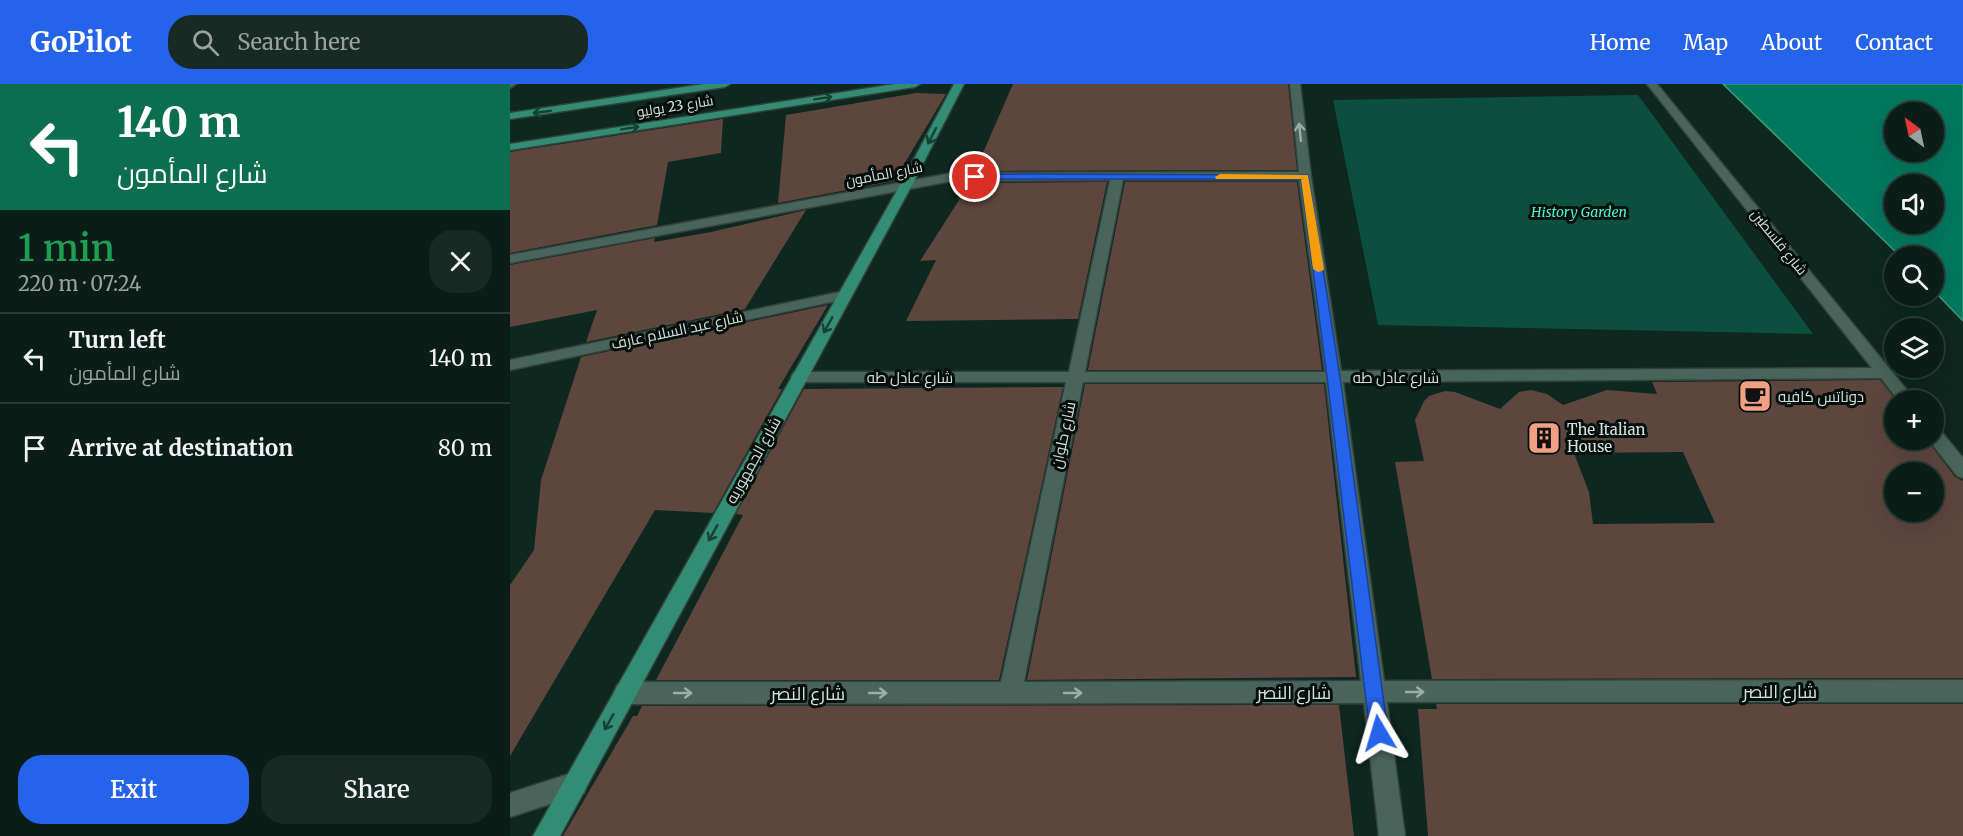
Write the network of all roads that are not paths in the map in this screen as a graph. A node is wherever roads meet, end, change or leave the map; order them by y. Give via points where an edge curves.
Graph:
1 (725, 84) edge
2 (915, 84) edge
3 (959, 84) edge
4 (1295, 84) edge
5 (1652, 84) edge
6 (594, 104) junction
7 (510, 116) edge
8 (608, 132) junction
9 (510, 147) edge
10 (1117, 177) junction
11 (1305, 177) junction
12 (906, 185) junction
13 (510, 259) edge
14 (844, 295) junction
15 (510, 365) edge
16 (1884, 373) edge
17 (1884, 374) edge
18 (799, 377) junction
19 (1075, 377) junction
20 (1334, 377) junction
21 (1888, 378) edge
22 (1899, 390) edge
23 (1944, 447) edge
24 (1963, 471) edge
25 (1963, 691) edge
26 (1373, 692) junction
27 (625, 693) junction
28 (1010, 693) junction
29 (575, 784) junction
30 (510, 805) edge
31 (546, 836) edge
32 (1392, 836) edge

1 - 6 main road, شارع 23 يوليو
8 -> 2 main road, شارع 23 يوليو
3 -> 12 main road, شارع الجمهوريه
11 -> 4 street
5 - 16 street, شارع فلسطين
6 -> 7 main road, شارع 23 يوليو
6 - 8 main road via 572,111 562,124
8 - 9 main road, شارع 23 يوليو
10 - 11 street, شارع المأمون
10 - 12 street, شارع المأمون via 952,177
10 - 19 street, شارع حلوان
11 - 20 street
12 - 13 street, شارع المأمون
12 - 14 main road, شارع الجمهوريه
14 - 15 street, شارع عبد السلام عارف
14 -> 18 main road, شارع الجمهوريه
17 - 20 street, شارع عادل طه
18 - 19 street, شارع عادل طه
18 -> 27 main road, شارع الجمهوريه
19 - 20 street, شارع عادل طه
19 - 28 street, شارع حلوان
20 - 26 street
21 - 22 street, شارع فلسطين
23 - 24 street
26 -> 25 street, شارع النصر
28 -> 26 street, شارع النصر
26 - 32 street
27 -> 28 street, شارع النصر
27 -> 29 main road, شارع الجمهوريه
29 - 30 street
29 - 31 main road, شارع الجمهوريه

